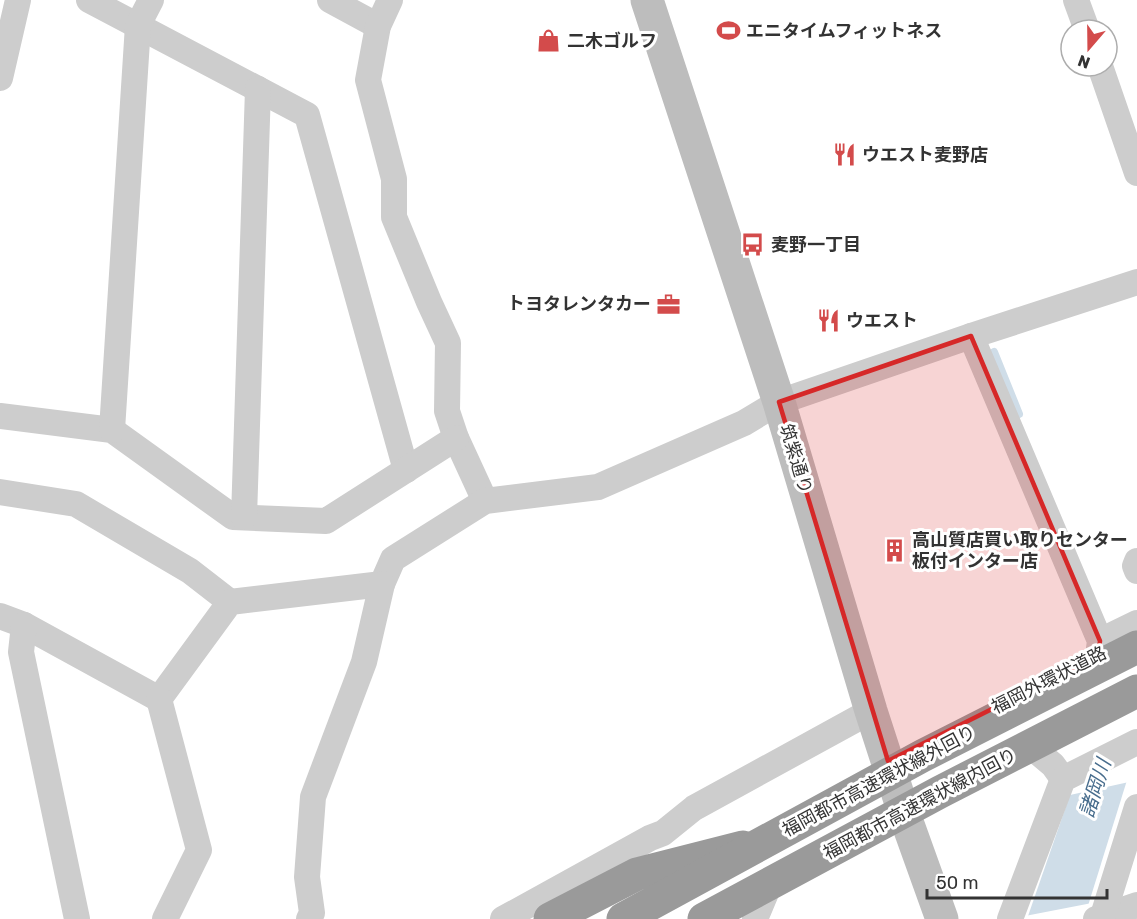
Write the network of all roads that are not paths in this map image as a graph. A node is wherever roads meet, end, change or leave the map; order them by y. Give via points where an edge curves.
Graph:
1 (18, 0) edge
2 (89, 0) edge
3 (151, 0) edge
4 (330, 0) edge
5 (390, 0) edge
6 (1076, 0) edge
7 (653, 2) edge
8 (1083, 18) edge
9 (138, 25) junction
10 (378, 26) junction
11 (0, 78) edge
12 (1104, 78) edge
13 (258, 89) junction
14 (1137, 173) edge
15 (1137, 282) edge
16 (971, 336) junction
17 (778, 402) junction
18 (0, 416) edge
19 (112, 430) junction
20 (456, 438) junction
21 (406, 470) junction
22 (0, 492) edge
23 (484, 501) junction
24 (244, 517) junction
25 (1137, 561) edge
26 (1137, 571) edge
27 (382, 584) junction
28 (230, 602) junction
29 (0, 616) edge
30 (1137, 623) edge
31 (24, 625) junction
32 (1137, 635) edge
33 (1137, 647) edge
34 (1099, 648) junction
35 (1137, 691) edge
36 (159, 699) junction
37 (871, 711) junction
38 (1137, 742) edge
39 (1028, 744) junction
40 (888, 761) junction
41 (1063, 779) junction
42 (1137, 807) edge
43 (905, 816) junction
44 (748, 846) junction
45 (768, 888) junction
46 (1137, 905) edge
47 (77, 919) edge
48 (165, 919) edge
49 (309, 919) edge
50 (503, 919) edge
51 (550, 919) edge
52 (615, 919) edge
53 (623, 919) edge
54 (704, 919) edge
55 (712, 919) edge
56 (730, 919) edge
57 (755, 919) edge
58 (942, 919) edge
59 (1010, 919) edge
60 (1100, 919) edge

1 - 11 street
2 - 9 street
3 - 9 street
4 - 10 street
5 - 10 street
6 - 8 street
7 - 17 street, 筑紫通り
9 - 13 street
9 - 19 street
10 - 20 street via 368,80 394,179 394,217 448,343 447,411
12 - 14 street
13 - 21 street via 308,115
13 - 24 street
15 - 16 street
16 - 17 street
16 - 34 street
17 - 23 street via 744,423 598,487
17 - 37 street, 筑紫通り
18 - 19 street
19 - 24 street via 233,517
20 - 21 street
20 - 23 street
21 - 24 street via 326,521
22 - 28 street via 76,504 190,571
23 - 27 street via 393,559
25 - 26 street
27 - 28 street
27 - 49 street via 364,662 313,797 307,877 312,913
28 - 36 street
29 - 31 street
30 - 34 street
31 - 36 street
31 - 47 street via 21,652
32 - 34 highway, 福岡外環状道路
33 - 53 highway, 福岡都市高速環状線外回り, bridge via 922,756
34 - 40 highway, 福岡外環状道路
35 - 39 highway
35 - 54 highway, 福岡都市高速環状線内回り, bridge
36 - 48 street via 199,850
37 - 40 street, 筑紫通り
37 - 50 street via 694,808 663,833
38 - 41 street
39 - 41 street
39 - 43 highway
40 - 43 street, 筑紫通り
40 - 44 highway, 福岡外環状道路
41 - 59 street
42 - 60 street
43 - 45 highway
43 - 58 street, 筑紫通り
44 - 51 highway via 637,874
44 - 52 highway, 福岡外環状道路
45 - 55 highway
45 - 56 highway
45 - 57 street
46 - 60 street

